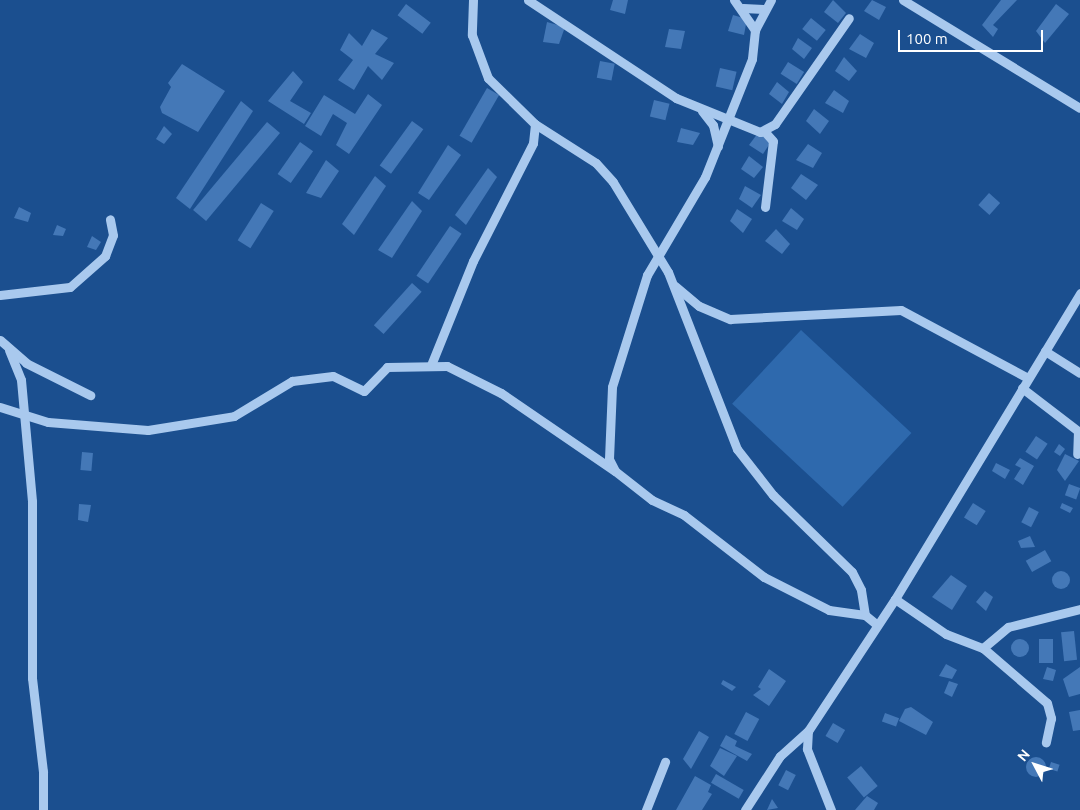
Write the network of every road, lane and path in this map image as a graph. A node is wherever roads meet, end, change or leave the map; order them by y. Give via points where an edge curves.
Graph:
1 (473, 0) edge
2 (528, 0) edge
3 (734, 0) edge
4 (771, 0) edge
5 (907, 1) edge
6 (743, 8) junction
7 (764, 9) junction
8 (850, 18) dead end
9 (755, 30) junction
10 (1080, 108) edge
11 (702, 110) junction
12 (729, 121) junction
13 (535, 124) junction
14 (765, 132) junction
15 (718, 146) junction
16 (765, 207) dead end
17 (110, 219) dead end
18 (657, 256) junction
19 (675, 286) junction
20 (1080, 293) edge
21 (0, 295) edge
22 (0, 340) edge
23 (9, 350) junction
24 (1045, 351) junction
25 (431, 365) junction
26 (1080, 373) edge
27 (1028, 378) junction
28 (1022, 388) junction
29 (90, 395) dead end
30 (0, 407) edge
31 (25, 418) junction
32 (1078, 454) dead end
33 (615, 471) junction
34 (895, 599) junction
35 (1080, 609) edge
36 (865, 614) junction
37 (875, 624) junction
38 (983, 648) junction
39 (808, 731) junction
40 (1046, 742) dead end
41 (665, 762) dead end
42 (43, 810) edge
43 (646, 810) edge
44 (745, 810) edge
45 (831, 810) edge

1 - 13 street via 472,35 482,69
2 - 11 street via 641,77
3 - 6 street
4 - 7 street
5 - 10 street
6 - 7 street
6 - 9 street
7 - 9 street
8 - 14 street
9 - 12 street via 752,59
11 - 12 street
11 - 15 street via 713,125
12 - 14 street
12 - 15 street
13 - 18 street via 602,169
13 - 25 street via 533,143 464,281
14 - 16 street via 773,141
15 - 18 street via 684,215
17 - 21 street via 113,235 105,256 70,287
18 - 19 street
18 - 33 street via 647,274 612,387 609,451
19 - 27 street via 699,306 730,319 901,310
19 - 36 street via 737,449 773,495 852,572 861,590
20 - 24 street
22 - 23 street
23 - 29 street
23 - 31 street via 21,380
24 - 26 street
24 - 27 street
25 - 31 street via 387,367 364,391 333,376 292,380 243,412 184,426 148,430
25 - 33 street via 472,375
27 - 28 street
28 - 32 street via 1078,431
28 - 34 street
30 - 31 street
31 - 42 street via 32,502 32,678 43,772
33 - 36 street via 652,500 684,515 764,577 829,610
34 - 37 street
34 - 38 street via 946,634
35 - 38 street via 1008,627
36 - 37 street
37 - 39 street
38 - 40 street via 1047,703 1051,718
39 - 44 street via 780,756
39 - 45 street via 806,749
41 - 43 street

